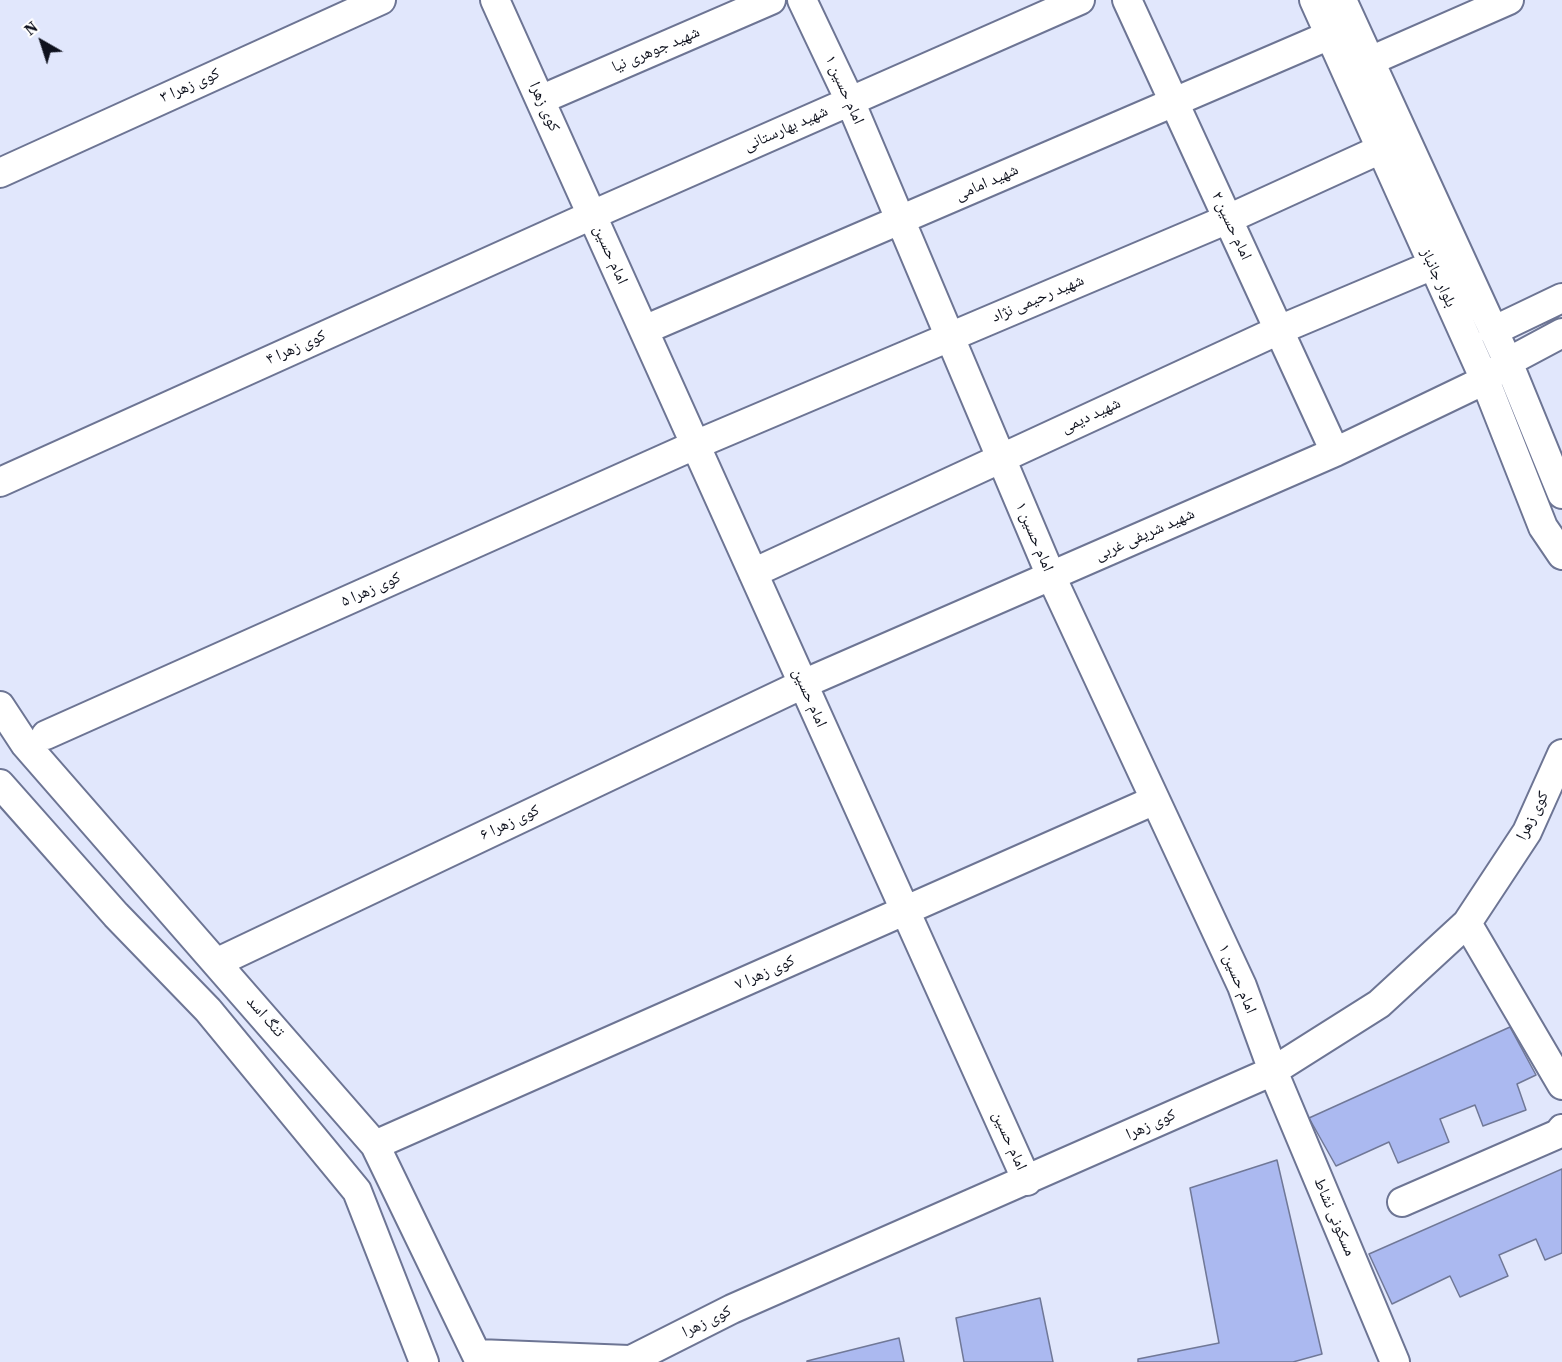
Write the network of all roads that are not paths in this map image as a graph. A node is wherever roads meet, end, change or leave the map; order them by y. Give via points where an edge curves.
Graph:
1 (381, 0) edge
2 (495, 0) edge
3 (771, 0) edge
4 (802, 0) edge
5 (1080, 0) edge
6 (1127, 0) edge
7 (1314, 0) edge
8 (1342, 0) edge
9 (1509, 0) edge
10 (1330, 35) junction
11 (1370, 61) junction
12 (540, 100) junction
13 (850, 101) junction
14 (1174, 102) junction
15 (1379, 150) junction
16 (0, 173) edge
17 (592, 215) junction
18 (1228, 219) junction
19 (901, 221) junction
20 (1433, 266) junction
21 (1562, 298) edge
22 (644, 330) junction
23 (1279, 330) junction
24 (1493, 331) junction
25 (1562, 333) edge
26 (949, 337) junction
27 (1508, 362) junction
28 (1485, 380) junction
29 (695, 445) junction
30 (1335, 452) junction
31 (1000, 458) junction
32 (0, 482) edge
33 (1562, 494) edge
34 (1562, 555) edge
35 (753, 573) junction
36 (1051, 576) junction
37 (803, 684) junction
38 (0, 706) edge
39 (46, 735) dead end
40 (1562, 754) edge
41 (0, 784) edge
42 (1155, 800) junction
43 (905, 911) junction
44 (1467, 923) junction
45 (218, 962) junction
46 (1273, 1071) junction
47 (1562, 1085) edge
48 (1562, 1129) edge
49 (375, 1145) junction
50 (1027, 1181) junction
51 (1402, 1202) dead end
52 (479, 1358) edge
53 (629, 1361) edge
54 (424, 1362) edge
55 (1395, 1362) edge

1 - 16 street, کوی زهرا ۳
2 - 12 street, کوی زهرا
3 - 12 street, شهید جوهری نیا
4 - 13 street, امام حسین ۱
5 - 13 street, شهید بهارستانی
6 - 14 street, امام حسین ۲
7 - 10 street, بلوار جانباز
8 - 11 street, بلوار جانباز
9 - 11 street
10 - 14 street, شهید امامی
10 - 15 street, بلوار جانباز
11 - 24 street, بلوار جانباز
12 - 17 street, کوی زهرا
13 - 17 street, شهید بهارستانی
13 - 19 street, امام حسین ۱
14 - 18 street, امام حسین ۲
14 - 19 street, شهید امامی
15 - 18 street, شهید رحیمی نژاد
15 - 20 street, بلوار جانباز
17 - 22 street, امام حسین
17 - 32 street, کوی زهرا ۴
18 - 23 street, امام حسین ۲
18 - 26 street, شهید رحیمی نژاد
19 - 22 street, شهید امامی
19 - 26 street, امام حسین ۱
20 - 23 street, شهید دیمی
20 - 28 street, بلوار جانباز
21 - 24 street
22 - 29 street, امام حسین
23 - 30 street, امام حسین ۲
23 - 31 street, شهید دیمی
24 - 27 street, بلوار جانباز
25 - 27 street, شهید شریفی غربی
26 - 29 street, شهید رحیمی نژاد
26 - 31 street, امام حسین ۱
27 - 28 street, شهید شریفی غربی
27 - 33 street, بلوار جانباز
28 - 30 street, شهید شریفی غربی
28 - 34 street, بلوار جانباز via 1543,527
29 - 35 street, امام حسین
29 - 39 street, کوی زهرا ۵
30 - 36 street, شهید شریفی غربی
31 - 35 street, شهید دیمی
31 - 36 street, امام حسین ۱
35 - 37 street, امام حسین
36 - 37 street, شهید شریفی غربی
36 - 42 street, امام حسین ۱
37 - 43 street, امام حسین
37 - 45 street, کوی زهرا ۶
38 - 45 street, تنگ اسد via 25,744
40 - 44 street, کوی زهرا via 1527,832
41 - 54 street via 116,915 208,1010 357,1191
42 - 43 street, کوی زهرا ۷
42 - 46 street, امام حسین ۱ via 1242,986
43 - 49 street, کوی زهرا ۷
43 - 50 street, امام حسین
44 - 46 street, کوی زهرا via 1379,1004
44 - 47 street
45 - 49 street, تنگ اسد
46 - 50 street, کوی زهرا
46 - 55 street, مسکونی نشاط
48 - 51 street
49 - 52 street, تنگ اسد
50 - 53 street, کوی زهرا via 732,1309
52 - 53 street, کوی زهرا

